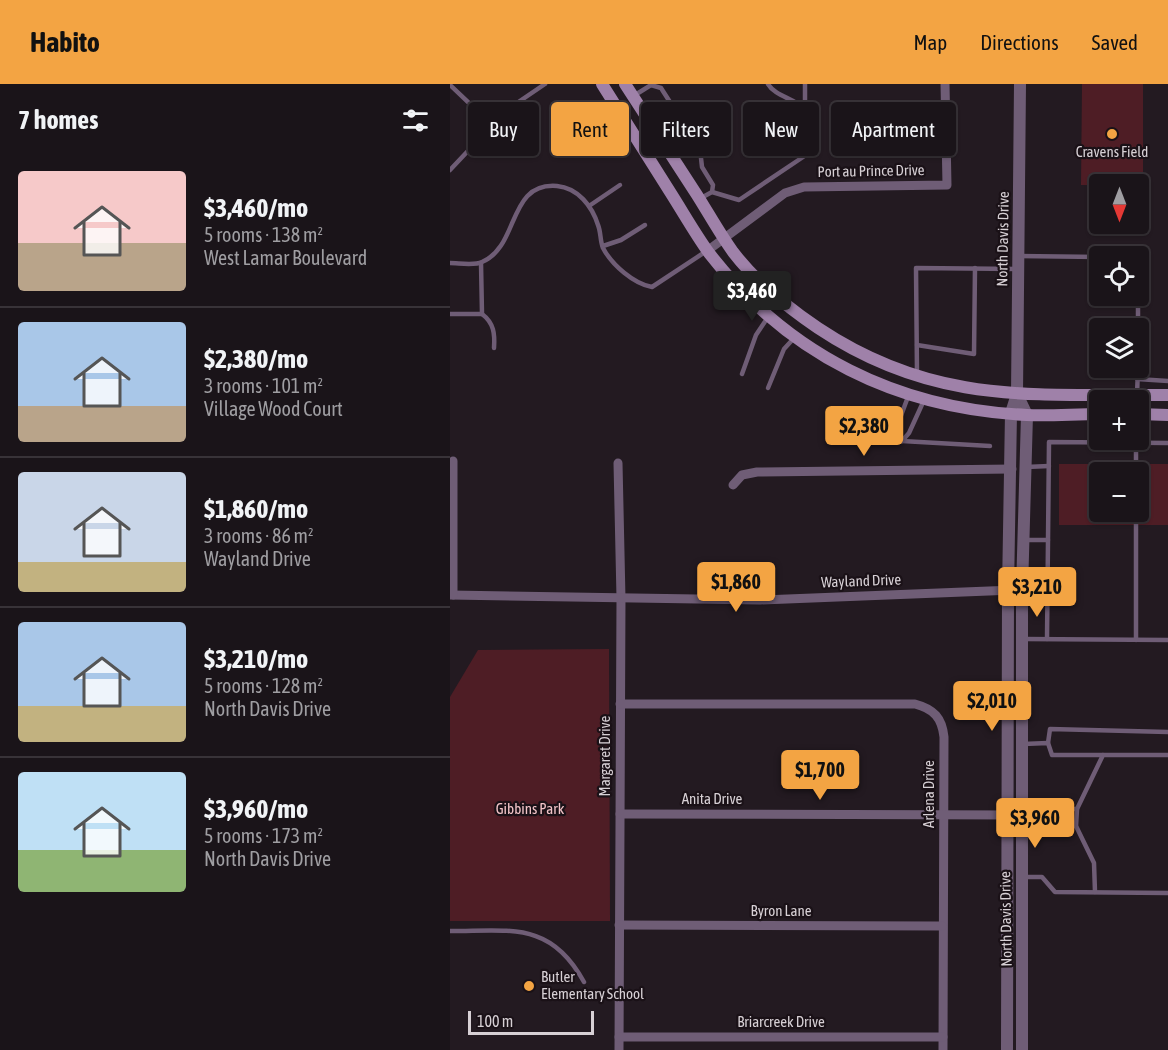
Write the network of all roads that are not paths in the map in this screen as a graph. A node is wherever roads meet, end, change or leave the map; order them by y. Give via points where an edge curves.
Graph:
1 (545, 84) edge
2 (602, 84) edge
3 (625, 84) edge
4 (768, 84) edge
5 (805, 84) edge
6 (945, 84) edge
7 (1020, 84) edge
8 (450, 85) edge
9 (633, 97) junction
10 (468, 102) edge
11 (518, 102) edge
12 (797, 102) edge
13 (805, 102) edge
14 (468, 151) edge
15 (805, 156) edge
16 (450, 170) edge
17 (620, 186) dead end
18 (712, 192) junction
19 (699, 199) junction
20 (588, 206) junction
21 (645, 225) dead end
22 (724, 239) junction
23 (603, 246) junction
24 (708, 251) junction
25 (1089, 257) edge
26 (1018, 262) junction
27 (450, 263) edge
28 (481, 263) junction
29 (975, 268) junction
30 (450, 314) edge
31 (482, 314) junction
32 (768, 317) junction
33 (795, 337) junction
34 (917, 345) junction
35 (494, 348) dead end
36 (742, 374) dead end
37 (917, 377) junction
38 (1137, 379) joint
39 (1168, 381) edge
40 (768, 388) dead end
41 (1137, 390) edge
42 (909, 394) junction
43 (1017, 394) junction
44 (1089, 395) edge
45 (1149, 395) edge
46 (1168, 395) edge
47 (925, 398) junction
48 (1011, 413) junction
49 (1089, 414) edge
50 (1149, 414) edge
51 (1027, 415) junction
52 (1168, 415) edge
53 (902, 441) junction
54 (1089, 442) edge
55 (1149, 442) edge
56 (1168, 443) edge
57 (990, 446) dead end
58 (453, 460) dead end
59 (618, 463) dead end
60 (1049, 466) junction
61 (1026, 467) junction
62 (1012, 469) junction
63 (733, 485) dead end
64 (1136, 522) edge
65 (1024, 540) junction
66 (1048, 540) junction
67 (1008, 590) junction
68 (1022, 590) junction
69 (451, 595) edge
70 (621, 598) junction
71 (1022, 639) junction
72 (1047, 639) junction
73 (1136, 640) junction
74 (1168, 640) edge
75 (620, 704) junction
76 (1168, 732) edge
77 (1048, 743) junction
78 (1021, 744) junction
79 (1103, 755) junction
80 (1168, 755) edge
81 (1077, 809) junction
82 (620, 814) junction
83 (1006, 815) junction
84 (1020, 815) junction
85 (943, 816) junction
86 (1076, 826) junction
87 (1020, 876) junction
88 (1095, 892) junction
89 (1168, 893) edge
90 (619, 925) junction
91 (942, 926) junction
92 (450, 931) edge
93 (584, 982) dead end
94 (619, 1037) junction
95 (943, 1037) junction
96 (619, 1050) edge
97 (942, 1050) edge
98 (1007, 1050) edge
99 (1022, 1050) edge

1 - 11 lane
2 - 24 main road
3 - 9 main road
4 - 12 lane via 772,92
5 - 13 lane
6 - 22 street, Port au Prince Drive via 947,185 804,187 785,193
7 - 26 street, North Davis Drive
8 - 10 lane
9 - 18 lane via 651,85 661,88 700,150
9 - 19 main road
14 - 16 lane
15 - 18 lane via 739,200
17 - 20 lane
18 - 19 lane
19 - 22 main road
20 - 23 lane
20 - 28 lane via 578,193 559,186 540,187 521,203 501,247
21 - 23 lane
22 - 24 street, Port au Prince Drive
22 - 37 main road via 748,270 795,312 876,362
23 - 24 lane via 635,281 652,287
24 - 32 main road
25 - 26 lane
26 - 29 lane
26 - 43 street, North Davis Drive
27 - 28 lane
28 - 31 lane
29 - 34 lane via 916,268
29 - 34 lane via 974,354
30 - 31 lane
31 - 35 lane via 494,328
32 - 33 main road
32 - 36 lane via 756,335
33 - 40 lane via 784,349
33 - 42 main road via 840,367
34 - 37 lane
37 - 43 main road via 973,390
38 - 39 lane
38 - 41 lane
42 - 47 main road
42 - 53 lane via 895,432
43 - 44 main road
43 - 48 street, North Davis Drive
43 - 51 street, North Davis Drive
45 - 46 main road
47 - 48 main road via 970,409
47 - 53 lane
48 - 51 main road
48 - 62 street, North Davis Drive
49 - 51 main road
50 - 52 main road
51 - 61 street, North Davis Drive
53 - 57 lane
54 - 60 lane via 1049,442
55 - 56 lane
58 - 69 street
59 - 70 street, Margaret Drive
60 - 61 lane
60 - 66 lane
61 - 65 street, North Davis Drive
62 - 63 street via 757,472 742,475
62 - 67 street, North Davis Drive
64 - 73 lane
65 - 66 lane
65 - 68 street, North Davis Drive
66 - 72 lane
67 - 68 street, Wayland Drive
67 - 70 street, Wayland Drive via 760,600
67 - 83 street, North Davis Drive
68 - 71 street, North Davis Drive
69 - 70 street, Wayland Drive
70 - 75 street, Margaret Drive
71 - 72 lane
71 - 78 street, North Davis Drive
72 - 73 lane
73 - 74 lane
75 - 82 street, Margaret Drive
75 - 85 street, Arlena Drive via 915,704 929,708 943,726
76 - 77 lane via 1050,729
77 - 78 lane
77 - 79 lane via 1052,754
78 - 84 street, North Davis Drive
79 - 80 lane
79 - 81 lane
81 - 84 lane via 1036,809
81 - 86 lane
82 - 85 street, Anita Drive
82 - 90 street, Margaret Drive
83 - 84 street, Anita Drive
83 - 85 street, Anita Drive
83 - 98 street, North Davis Drive
84 - 86 lane via 1036,826
84 - 87 street, North Davis Drive
85 - 91 street, Arlena Drive
86 - 88 lane via 1094,863
87 - 88 lane via 1042,877 1055,892
87 - 99 street, North Davis Drive
88 - 89 lane
90 - 91 street, Byron Lane
90 - 94 street, Margaret Drive
91 - 95 street, Arlena Drive
92 - 93 lane via 517,931 543,938 562,949
94 - 95 street, Briarcreek Drive
94 - 96 street, Margaret Drive
95 - 97 street, Arlena Drive

